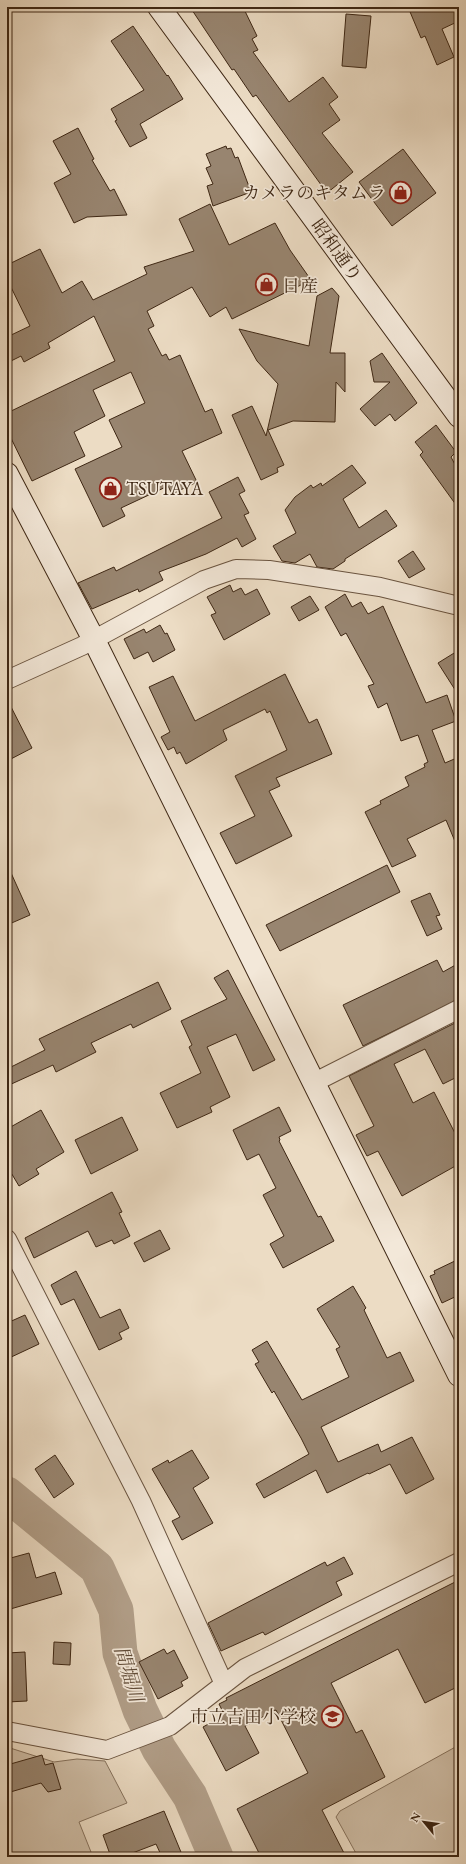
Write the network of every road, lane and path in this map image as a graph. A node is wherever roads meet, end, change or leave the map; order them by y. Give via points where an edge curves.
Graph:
1 (159, 7) edge
2 (452, 394) edge
3 (459, 416) edge
4 (7, 474) edge
5 (459, 606) edge
6 (94, 640) junction
7 (7, 680) edge
8 (459, 1009) edge
9 (312, 1083) junction
10 (7, 1239) edge
11 (459, 1375) edge
12 (459, 1562) edge
13 (224, 1684) junction
14 (7, 1731) edge

1 - 2 street, 昭和通り
2 - 3 street, 昭和通り
4 - 6 street
5 - 6 street via 380,587 269,570 236,569 204,580
6 - 7 street
6 - 9 street
8 - 9 street
9 - 11 street
10 - 13 street via 141,1501
12 - 13 street via 245,1668
13 - 14 street via 170,1726 107,1750

